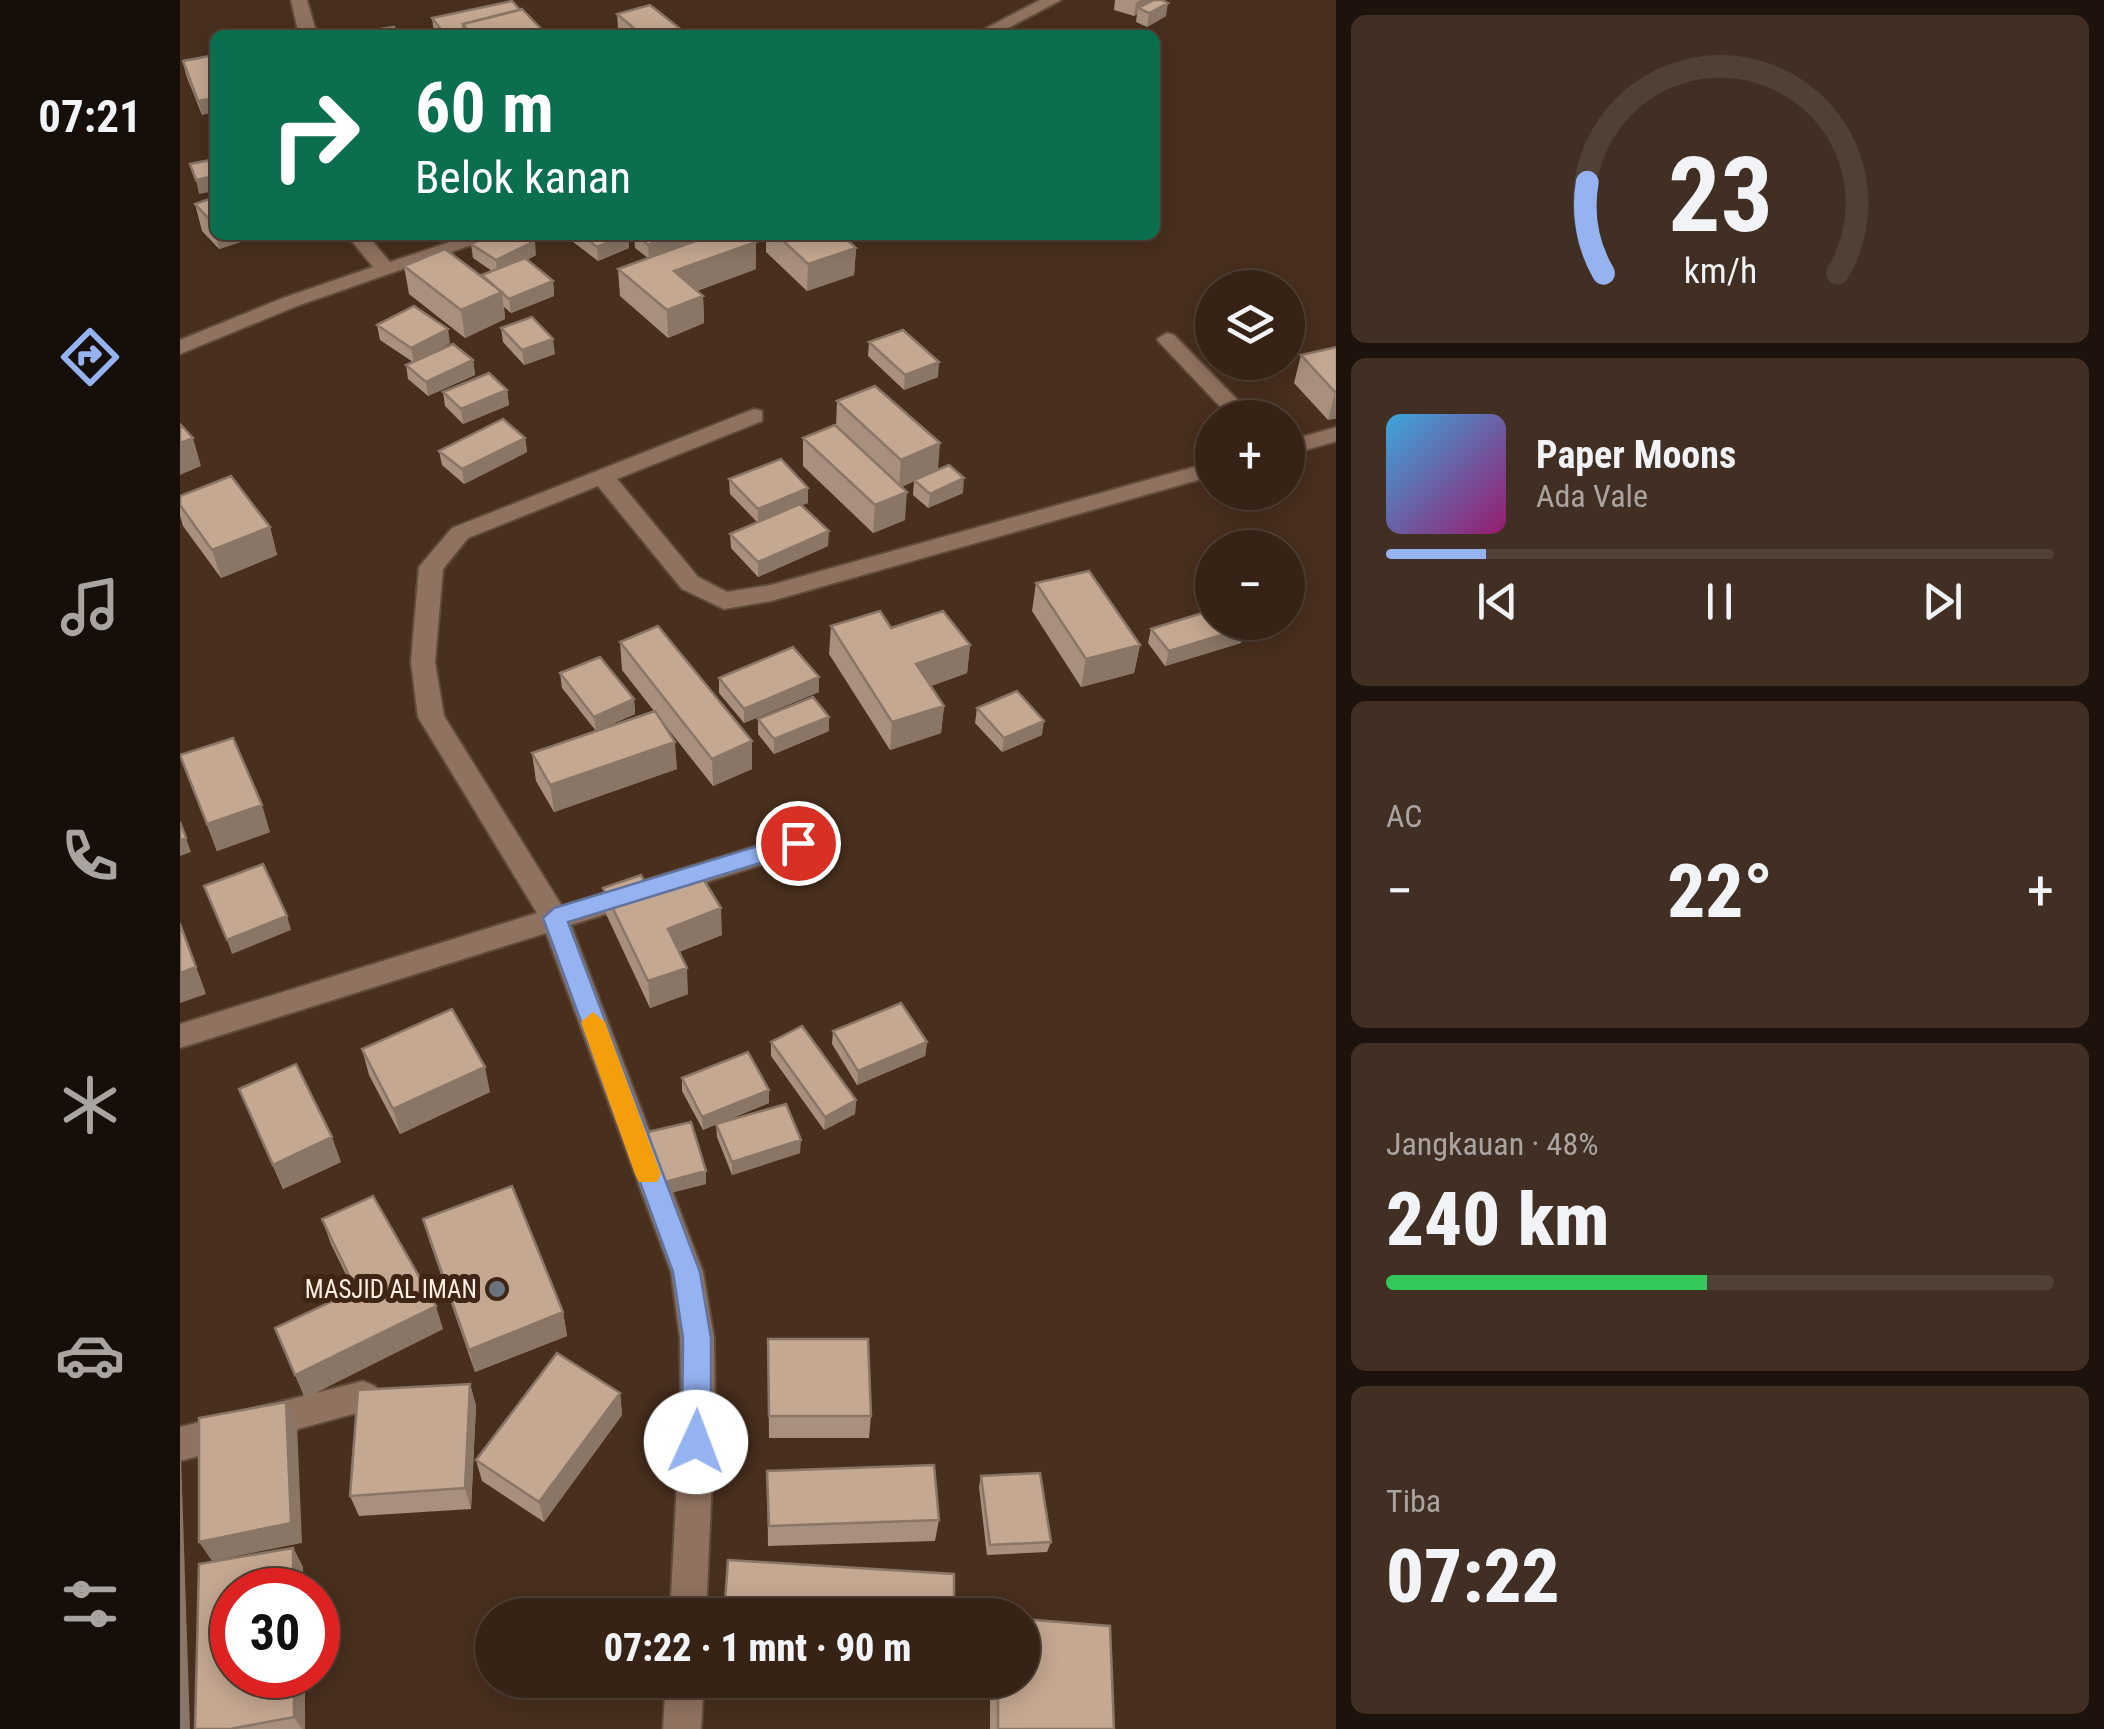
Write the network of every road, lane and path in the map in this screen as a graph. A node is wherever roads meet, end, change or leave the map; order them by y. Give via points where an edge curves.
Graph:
1 (299, 0) edge
2 (1053, 0) edge
3 (307, 30) edge
4 (992, 30) edge
5 (362, 240) edge
6 (474, 240) edge
7 (384, 269) junction
8 (1167, 339) dead end
9 (180, 348) edge
10 (1226, 400) edge
11 (754, 416) dead end
12 (1336, 434) edge
13 (1305, 443) edge
14 (1195, 474) edge
15 (602, 476) junction
16 (798, 843) dead end
17 (554, 918) junction
18 (180, 1036) edge
19 (363, 1397) edge
20 (180, 1444) edge
21 (689, 1598) edge
22 (684, 1698) edge
23 (682, 1729) edge

1 - 3 street
2 - 4 street
5 - 7 street
6 - 7 street
7 - 9 street
8 - 10 street
11 - 15 street
12 - 13 street
14 - 15 street via 724,601 690,582
15 - 17 street via 460,533 432,567 424,662 431,717
16 - 17 street
17 - 18 street
17 - 21 street via 687,1272 698,1408
19 - 20 street
22 - 23 street

